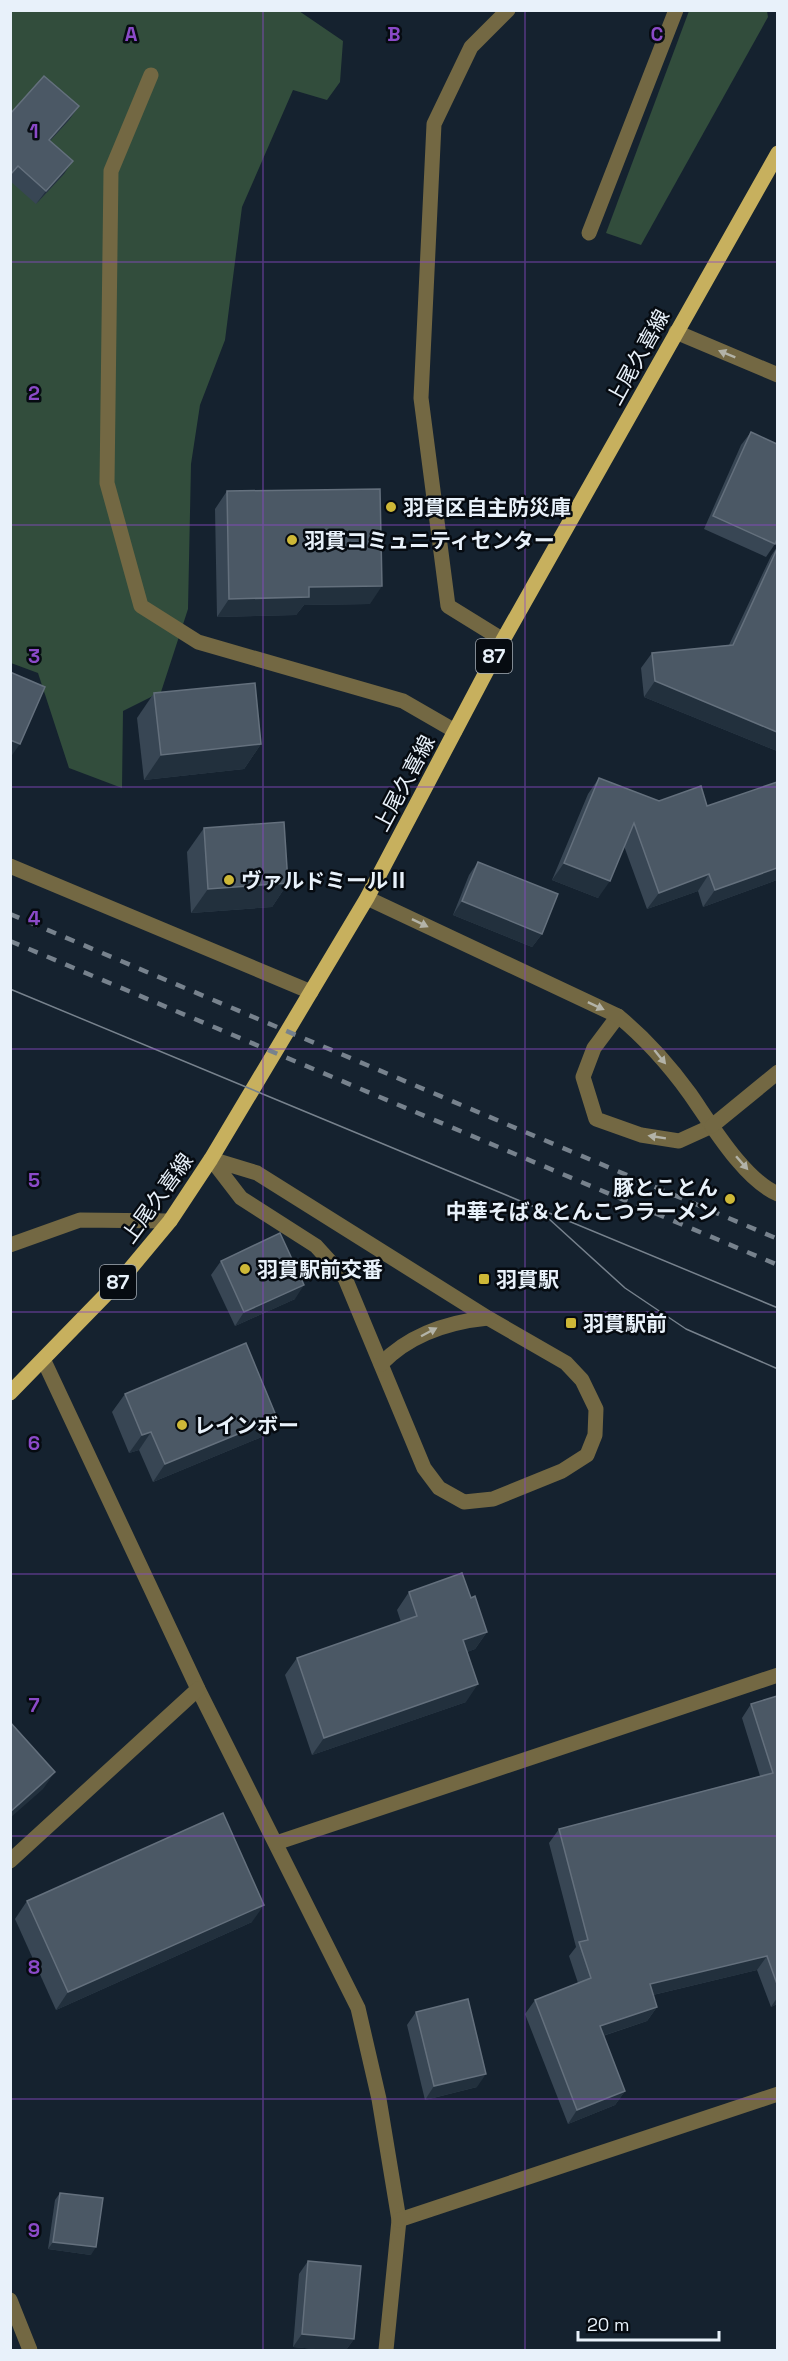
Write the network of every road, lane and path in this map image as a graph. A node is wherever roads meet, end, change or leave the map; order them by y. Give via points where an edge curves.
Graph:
1 (508, 10) edge
2 (676, 10) edge
3 (151, 75) dead end
4 (777, 153) edge
5 (589, 233) dead end
6 (676, 332) junction
7 (777, 375) edge
8 (503, 640) junction
9 (454, 731) junction
10 (10, 866) edge
11 (367, 898) junction
12 (311, 993) junction
13 (618, 1016) junction
14 (777, 1072) edge
15 (712, 1126) junction
16 (211, 1159) junction
17 (777, 1194) edge
18 (170, 1221) junction
19 (10, 1245) edge
20 (488, 1318) junction
21 (44, 1360) junction
22 (381, 1364) junction
23 (10, 1393) edge
24 (777, 1675) edge
25 (198, 1689) junction
26 (276, 1843) junction
27 (10, 1861) edge
28 (777, 2094) edge
29 (399, 2220) junction
30 (10, 2300) edge
31 (30, 2350) edge
32 (386, 2350) edge

1 - 8 street via 471,46 434,124 421,399 448,606
2 - 5 street
3 - 9 street via 111,171 107,483 141,606 198,642 403,701
4 - 6 main road, 上尾久喜線 / 87
7 -> 6 street
6 - 8 main road, 上尾久喜線 / 87
8 - 9 main road, 上尾久喜線 / 87
9 - 11 main road, 上尾久喜線 / 87
10 - 12 street
11 - 12 main road, 上尾久喜線 / 87
11 -> 13 street
12 - 16 main road, 上尾久喜線 / 87
13 -> 15 street via 644,1037
15 -> 13 street via 679,1141 641,1135 596,1119 583,1077 594,1048
14 - 15 street
15 -> 17 street via 765,1189
16 - 18 main road, 上尾久喜線 / 87
16 - 20 street via 257,1173
16 - 22 street via 241,1198 316,1246 331,1260 345,1278
18 - 19 street via 80,1220
18 - 21 main road, 上尾久喜線 / 87
22 -> 20 street via 393,1352 436,1327
20 - 22 street via 566,1363 582,1380 596,1409 595,1435 586,1455 562,1471 493,1499 464,1502 439,1488 423,1468
21 - 23 main road, 上尾久喜線 / 87
21 - 25 street
24 - 26 street
25 - 26 street
25 - 27 street
26 - 29 street via 358,2008 379,2099
28 - 29 street
29 - 32 street
30 - 31 street

